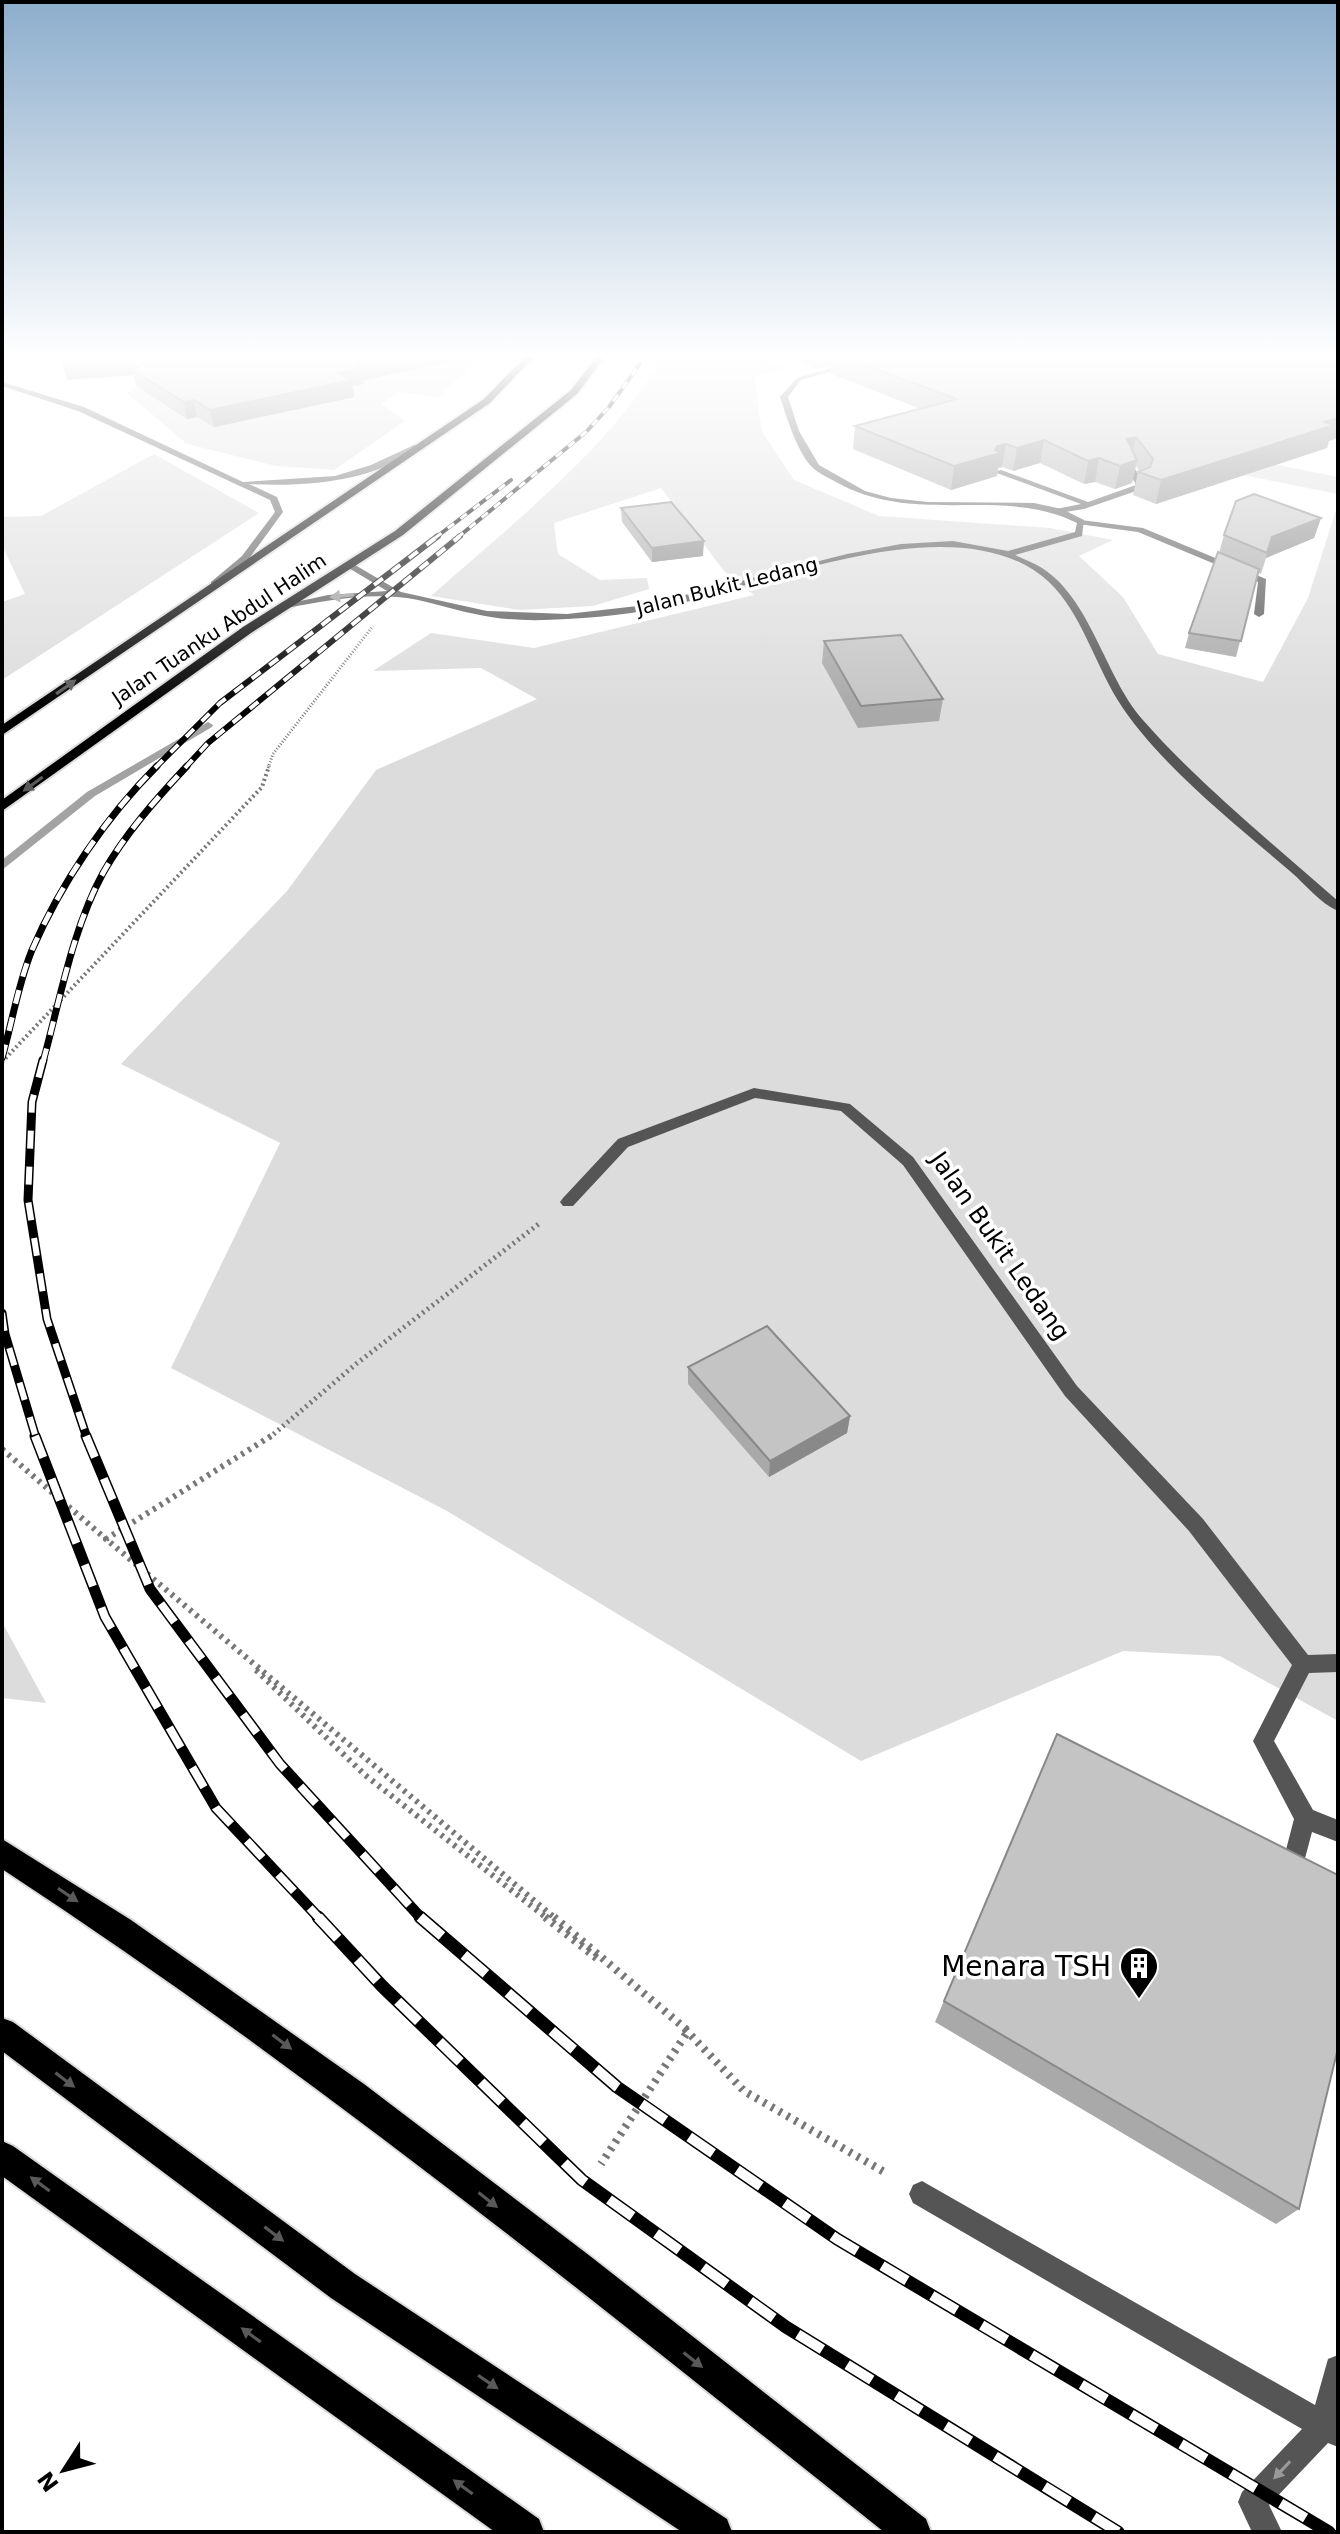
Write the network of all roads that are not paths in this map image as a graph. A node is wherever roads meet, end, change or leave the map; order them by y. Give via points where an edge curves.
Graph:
1 (228, 475) edge
2 (351, 475) edge
3 (382, 475) edge
4 (472, 475) edge
5 (828, 475) edge
6 (1007, 475) edge
7 (1134, 475) edge
8 (241, 481) junction
9 (1088, 504) junction
10 (1059, 511) junction
11 (1081, 522) junction
12 (1008, 554) junction
13 (350, 565) junction
14 (210, 588) junction
15 (398, 594) junction
16 (287, 605) junction
17 (1259, 614) dead end
18 (2, 731) edge
19 (2, 807) edge
20 (1338, 907) edge
21 (568, 1202) road end
22 (1338, 1663) edge
23 (1303, 1664) junction
24 (1305, 1818) junction
25 (1338, 1831) edge
26 (2, 1853) edge
27 (1292, 1869) edge
28 (2, 2033) edge
29 (2, 2157) edge
30 (922, 2194) road end
31 (1338, 2369) edge
32 (1331, 2430) edge
33 (526, 2532) edge
34 (714, 2532) edge
35 (913, 2532) edge
36 (1267, 2532) edge

1 - 8 street
2 - 8 street via 290,484
3 - 14 main road, Jalan Tuanku Abdul Halim
4 - 13 main road, Jalan Tuanku Abdul Halim
5 - 10 street via 862,493 891,500 1034,505
6 - 9 street
7 - 9 street via 1141,486
8 - 14 street via 274,499 279,512 245,558
9 - 10 street
10 - 11 street
11 - 12 street, Jalan Bukit Ledang via 1079,534
11 - 17 street via 1140,530 1263,581
12 - 15 street, Jalan Bukit Ledang via 974,546 915,545 856,553 662,605 585,615 489,614
12 - 20 street, Jalan Bukit Ledang via 1059,585 1135,717 1205,788
13 - 15 street, Jalan Bukit Ledang
13 - 16 main road, Jalan Tuanku Abdul Halim
18 -> 14 main road, Jalan Tuanku Abdul Halim
15 -> 16 street, Jalan Bukit Ledang
16 -> 19 main road, Jalan Tuanku Abdul Halim
21 - 23 street, Jalan Bukit Ledang via 623,1143 754,1093 845,1107 908,1161 1071,1391 1196,1525
22 - 23 street
23 - 24 street via 1263,1741
24 - 25 street
24 - 27 street
26 -> 35 main road via 242,2012
28 -> 34 main road via 343,2286
33 -> 29 main road
30 - 32 street
31 - 32 street
32 -> 36 street via 1252,2502

